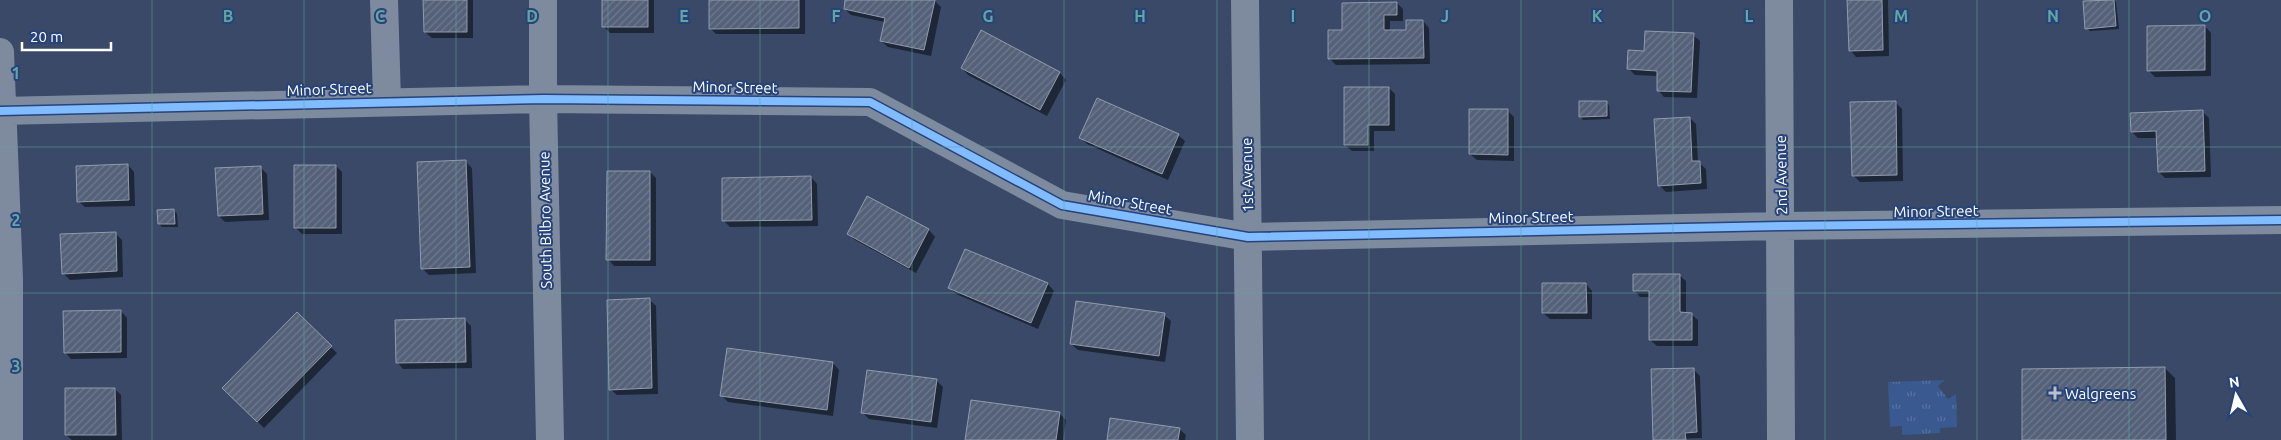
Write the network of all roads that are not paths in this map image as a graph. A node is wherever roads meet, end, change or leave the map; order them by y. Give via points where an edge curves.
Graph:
1 (384, 0) edge
2 (543, 0) edge
3 (1245, 0) edge
4 (1779, 0) edge
5 (0, 52) edge
6 (543, 99) junction
7 (387, 101) junction
8 (1, 111) edge
9 (2281, 220) edge
10 (1782, 226) junction
11 (1248, 237) junction
12 (9, 440) edge
13 (550, 440) edge
14 (1250, 440) edge
15 (1781, 440) edge

1 - 7 street
2 - 6 street, South Bilbro Avenue
3 - 11 street, 1st Avenue
4 - 10 street, 2nd Avenue
5 - 8 street
6 - 7 street, Minor Street
6 - 11 street, Minor Street via 870,102 1062,205
6 - 13 street, South Bilbro Avenue
7 - 8 street, Minor Street
8 - 12 street via 9,279
9 - 10 street, Minor Street
10 - 11 street, Minor Street
10 - 15 street, 2nd Avenue
11 - 14 street, 1st Avenue

